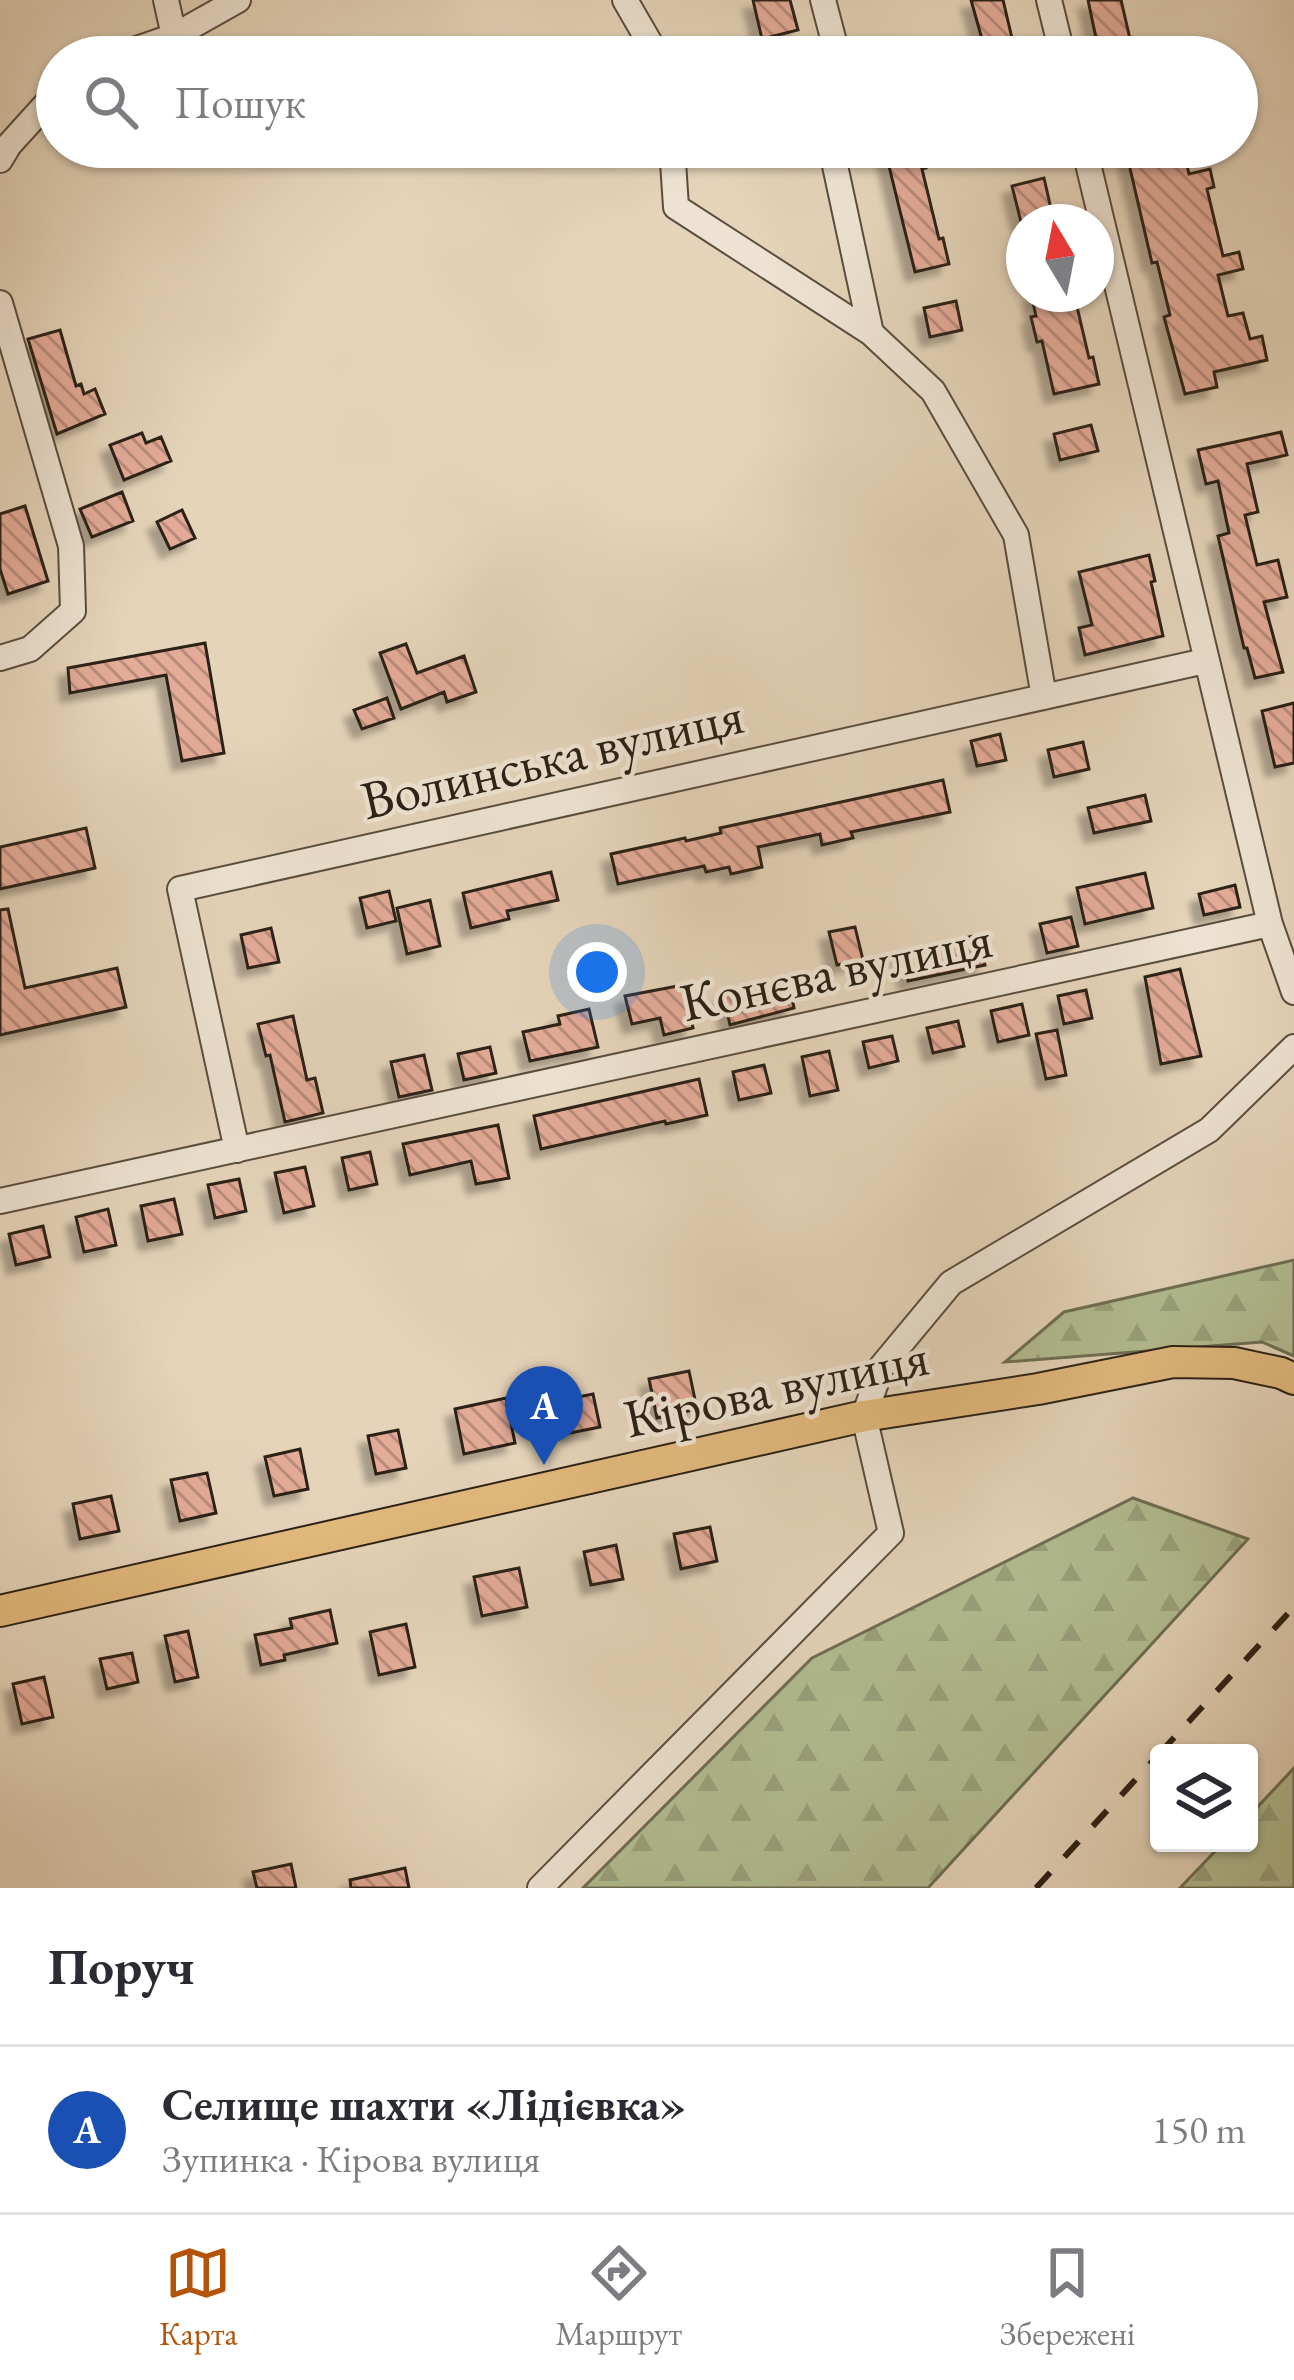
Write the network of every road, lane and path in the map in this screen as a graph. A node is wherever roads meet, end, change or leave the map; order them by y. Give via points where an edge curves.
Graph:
1 (166, 0) edge
2 (238, 0) edge
3 (625, 0) edge
4 (823, 0) edge
5 (1049, 0) edge
6 (174, 36) joint
7 (646, 36) edge
8 (832, 36) edge
9 (1058, 36) edge
10 (36, 115) edge
11 (0, 160) edge
12 (673, 168) edge
13 (836, 168) edge
14 (1089, 168) edge
15 (0, 303) edge
16 (871, 333) junction
17 (0, 658) edge
18 (1205, 661) junction
19 (1044, 697) junction
20 (1270, 924) junction
21 (1294, 992) edge
22 (1294, 1047) edge
23 (237, 1150) junction
24 (0, 1202) edge
25 (1294, 1379) edge
26 (864, 1416) junction
27 (0, 1611) edge
28 (540, 1888) edge

1 - 6 street
2 - 6 street
3 - 7 street
4 - 8 street
5 - 9 street
10 - 11 street
12 - 16 street via 676,207
13 - 16 street
14 - 18 street
15 - 17 street via 71,545 74,611 30,649
16 - 19 street via 933,391 1016,536
18 - 19 street, Волинська вулиця
18 - 20 street
19 - 23 street, Волинська вулиця via 180,889
20 - 21 street
20 - 23 street, Конєва вулиця
22 - 26 street via 1209,1130 951,1283 882,1366
23 - 24 street, Конєва вулиця
25 - 26 main road, Кірова вулиця via 1234,1363 1173,1362
26 - 27 main road, Кірова вулиця
26 - 28 street via 891,1533

